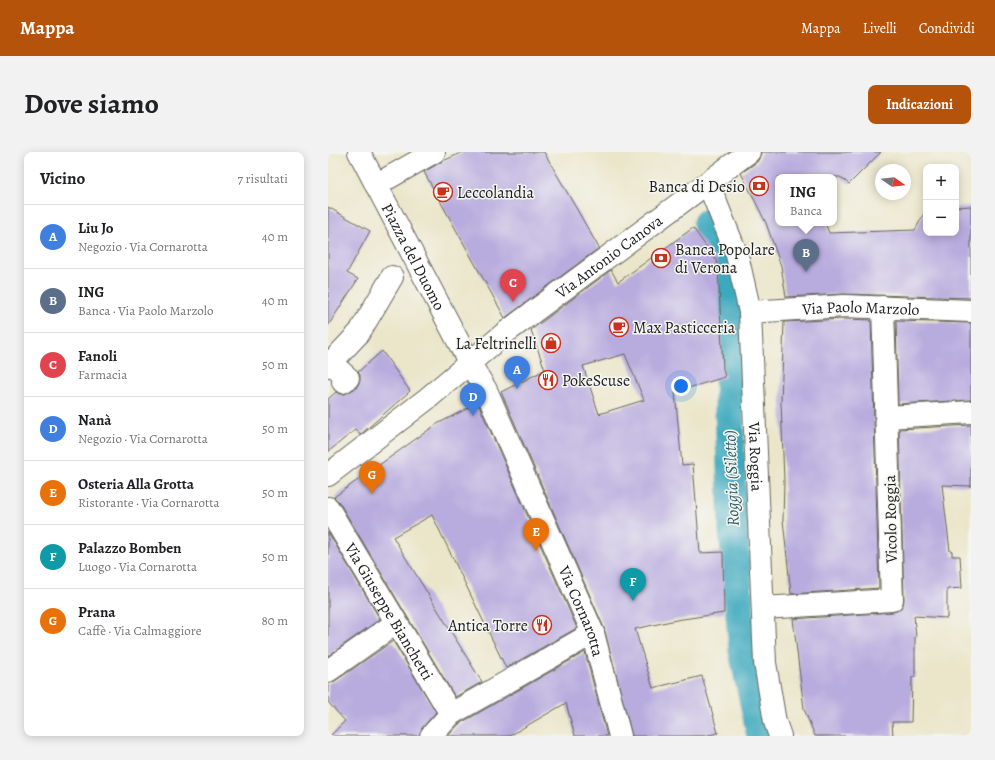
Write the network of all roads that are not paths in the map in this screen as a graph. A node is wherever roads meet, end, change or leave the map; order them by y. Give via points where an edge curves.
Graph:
1 (358, 152) edge
2 (434, 152) edge
3 (749, 152) edge
4 (708, 183) junction
5 (376, 185) junction
6 (392, 277) dead end
7 (883, 308) junction
8 (971, 311) edge
9 (750, 312) junction
10 (470, 362) junction
11 (329, 365) edge
12 (343, 382) dead end
13 (971, 412) edge
14 (887, 417) junction
15 (328, 475) edge
16 (328, 508) edge
17 (763, 608) junction
18 (396, 623) junction
19 (593, 633) junction
20 (328, 671) edge
21 (451, 714) junction
22 (431, 736) edge
23 (620, 736) edge
24 (780, 736) edge

1 - 5 street, Piazza del Duomo
2 - 5 street
3 - 4 street, Via Antonio Canova
4 - 9 street, Via Roggia via 737,255
4 - 10 street, Via Antonio Canova via 505,333
5 - 10 street, Piazza del Duomo
6 - 11 street, Piazza del Duomo via 360,331
7 - 8 street, Via Paolo Marzolo
7 - 9 street, Via Paolo Marzolo via 844,306
7 - 14 street, Vicolo Roggia
9 - 17 street, Via Roggia
10 - 15 street, Via Antonio Canova via 428,398
10 - 19 street, Via Cornarotta via 486,390
11 - 12 street via 348,378
13 - 14 street
14 - 17 street, Vicolo Roggia via 892,600
16 - 18 street, Via Giuseppe Bianchetti
17 - 24 street, Via Roggia via 765,663 775,722
18 - 20 street
18 - 21 street, Via Giuseppe Bianchetti
19 - 21 street
19 - 23 street, Via Cornarotta
21 - 22 street

